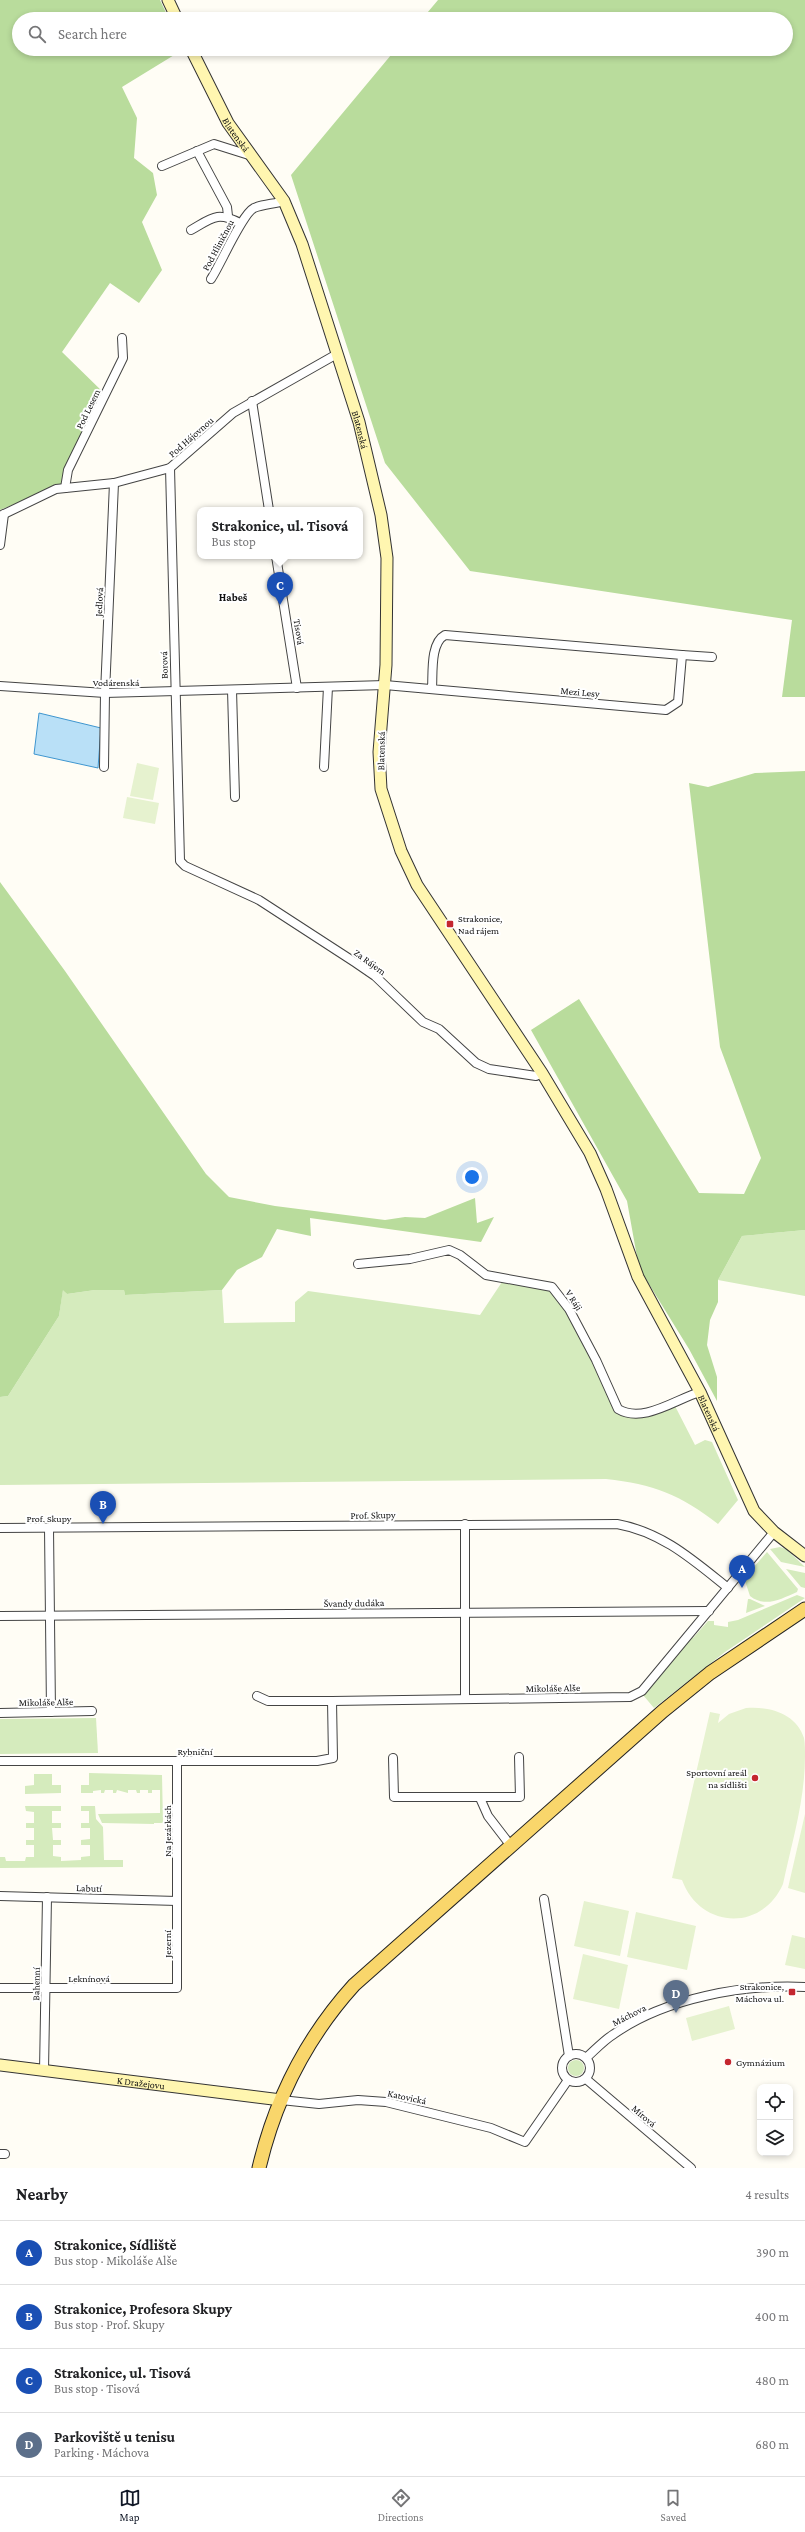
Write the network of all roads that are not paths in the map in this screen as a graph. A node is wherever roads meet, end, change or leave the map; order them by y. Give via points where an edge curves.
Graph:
1 (168, 0) edge
2 (174, 12) edge
3 (194, 56) edge
4 (198, 151) junction
5 (253, 156) junction
6 (162, 166) dead end
7 (284, 201) junction
8 (228, 216) junction
9 (240, 223) junction
10 (191, 230) dead end
11 (211, 279) dead end
12 (122, 338) dead end
13 (337, 354) junction
14 (252, 401) junction
15 (170, 468) junction
16 (114, 483) junction
17 (65, 488) junction
18 (269, 507) edge
19 (2, 515) edge
20 (0, 545) edge
21 (276, 559) edge
22 (682, 655) junction
23 (712, 657) dead end
24 (385, 685) junction
25 (0, 686) edge
26 (328, 687) junction
27 (297, 688) junction
28 (432, 689) junction
29 (232, 690) junction
30 (175, 691) junction
31 (105, 693) junction
32 (104, 767) dead end
33 (324, 767) dead end
34 (235, 797) dead end
35 (180, 861) joint
36 (542, 1072) junction
37 (358, 1264) dead end
38 (700, 1392) junction
39 (464, 1524) junction
40 (0, 1528) edge
41 (49, 1528) junction
42 (774, 1532) junction
43 (805, 1556) edge
44 (728, 1588) junction
45 (805, 1609) edge
46 (709, 1610) junction
47 (465, 1612) junction
48 (0, 1616) edge
49 (51, 1616) junction
50 (257, 1696) dead end
51 (465, 1699) junction
52 (332, 1701) junction
53 (92, 1711) dead end
54 (51, 1712) junction
55 (0, 1713) edge
56 (519, 1757) dead end
57 (393, 1758) dead end
58 (0, 1761) edge
59 (177, 1761) junction
60 (480, 1798) junction
61 (511, 1846) junction
62 (0, 1896) edge
63 (47, 1897) junction
64 (544, 1900) dead end
65 (177, 1901) junction
66 (805, 1987) edge
67 (0, 1988) edge
68 (46, 1988) junction
69 (177, 1988) joint
70 (569, 2056) junction
71 (586, 2058) junction
72 (0, 2065) edge
73 (44, 2071) junction
74 (586, 2079) junction
75 (568, 2080) junction
76 (281, 2100) junction
77 (259, 2168) edge
78 (691, 2168) edge

1 - 2 street
3 - 5 street, Blatenská via 228,123
4 - 5 street via 214,144
4 - 6 street
4 - 8 street via 227,207
5 - 7 street, Blatenská
7 - 9 street, Pod Hliničnou via 255,207
7 - 13 street, Blatenská via 302,244
8 - 9 street
8 - 10 street via 217,216
9 - 11 street, Pod Hliničnou via 220,266
12 - 17 street, Pod Lesem via 123,358 68,470
13 - 14 street, Pod Hájovnou
13 - 24 street, Blatenská via 359,422 381,515 387,558
14 - 15 street, Pod Hájovnou via 233,413
14 - 18 street
15 - 16 street, Pod Hájovnou
15 - 30 street, Borová
16 - 17 street, Pod Hájovnou
16 - 31 street, Jedlová
17 - 19 street, Pod Hájovnou via 46,492
19 - 20 street
21 - 27 street, Tisová
22 - 23 street
22 - 28 street via 445,635 436,645
22 - 28 street, Mezi Lesy via 678,702 666,710
24 - 26 street, Vodárenská
24 - 28 street, Mezi Lesy
24 - 36 street, Blatenská via 379,752 381,789 389,817 417,885
25 - 31 street, Vodárenská
26 - 27 street, Vodárenská
26 - 33 street
27 - 29 street, Vodárenská
29 - 30 street, Vodárenská
29 - 34 street
30 - 31 street, Vodárenská
30 - 35 street, Borová
31 - 32 street, Jedlová
35 - 36 street, Za Rájem via 185,866 259,900 356,963 375,976 423,1022 439,1029 476,1063 489,1069 536,1076
36 - 38 street, Blatenská via 590,1153 606,1189 629,1256
37 - 38 street, V Ráji via 410,1259 449,1250 460,1255 486,1275 547,1284 557,1292 569,1309 618,1409 639,1414
38 - 42 street, Blatenská via 749,1500 762,1521
39 - 41 street, Prof. Skupy
39 - 44 street, Prof. Skupy via 609,1524 637,1528 674,1546
39 - 47 street
40 - 41 street, Prof. Skupy
41 - 49 street
42 - 43 street, Blatenská
42 - 44 street, Mikoláše Alše
44 - 46 street, Mikoláše Alše
45 - 61 main road via 717,1669 663,1711
46 - 47 street, Švandy dudáka
46 - 51 street, Mikoláše Alše via 642,1691 630,1697
47 - 49 street, Švandy dudáka
47 - 51 street
48 - 49 street, Švandy dudáka
49 - 54 street
50 - 52 street, Mikoláše Alše via 268,1701
51 - 52 street, Mikoláše Alše
52 - 59 street, Rybniční via 333,1758 317,1761
53 - 54 street, Mikoláše Alše
54 - 55 street, Mikoláše Alše
56 - 60 street via 520,1798
57 - 60 street via 394,1797
58 - 59 street, Rybniční
59 - 65 street, Na Jezárkách
60 - 61 street via 488,1816
61 - 76 main road via 382,1959 339,2002 308,2047
62 - 63 street, Labutí
63 - 65 street, Labutí
63 - 68 street, Bahenní
64 - 70 street
65 - 69 street, Jezerní
66 - 71 street, Máchova via 765,1986 739,1989 671,2007 613,2034
67 - 68 street, Leknínová
68 - 69 street, Leknínová
68 - 73 street, Bahenní
70 - 71 street via 578,2054
70 - 75 street via 562,2068
71 - 74 street via 590,2068
72 - 73 street, K Dražejovu
73 - 76 street, K Dražejovu
74 - 75 street via 576,2082
74 - 78 street, Mírová
75 - 76 street, Katovická via 525,2142 491,2128 386,2102 358,2100 319,2104
76 - 77 main road

